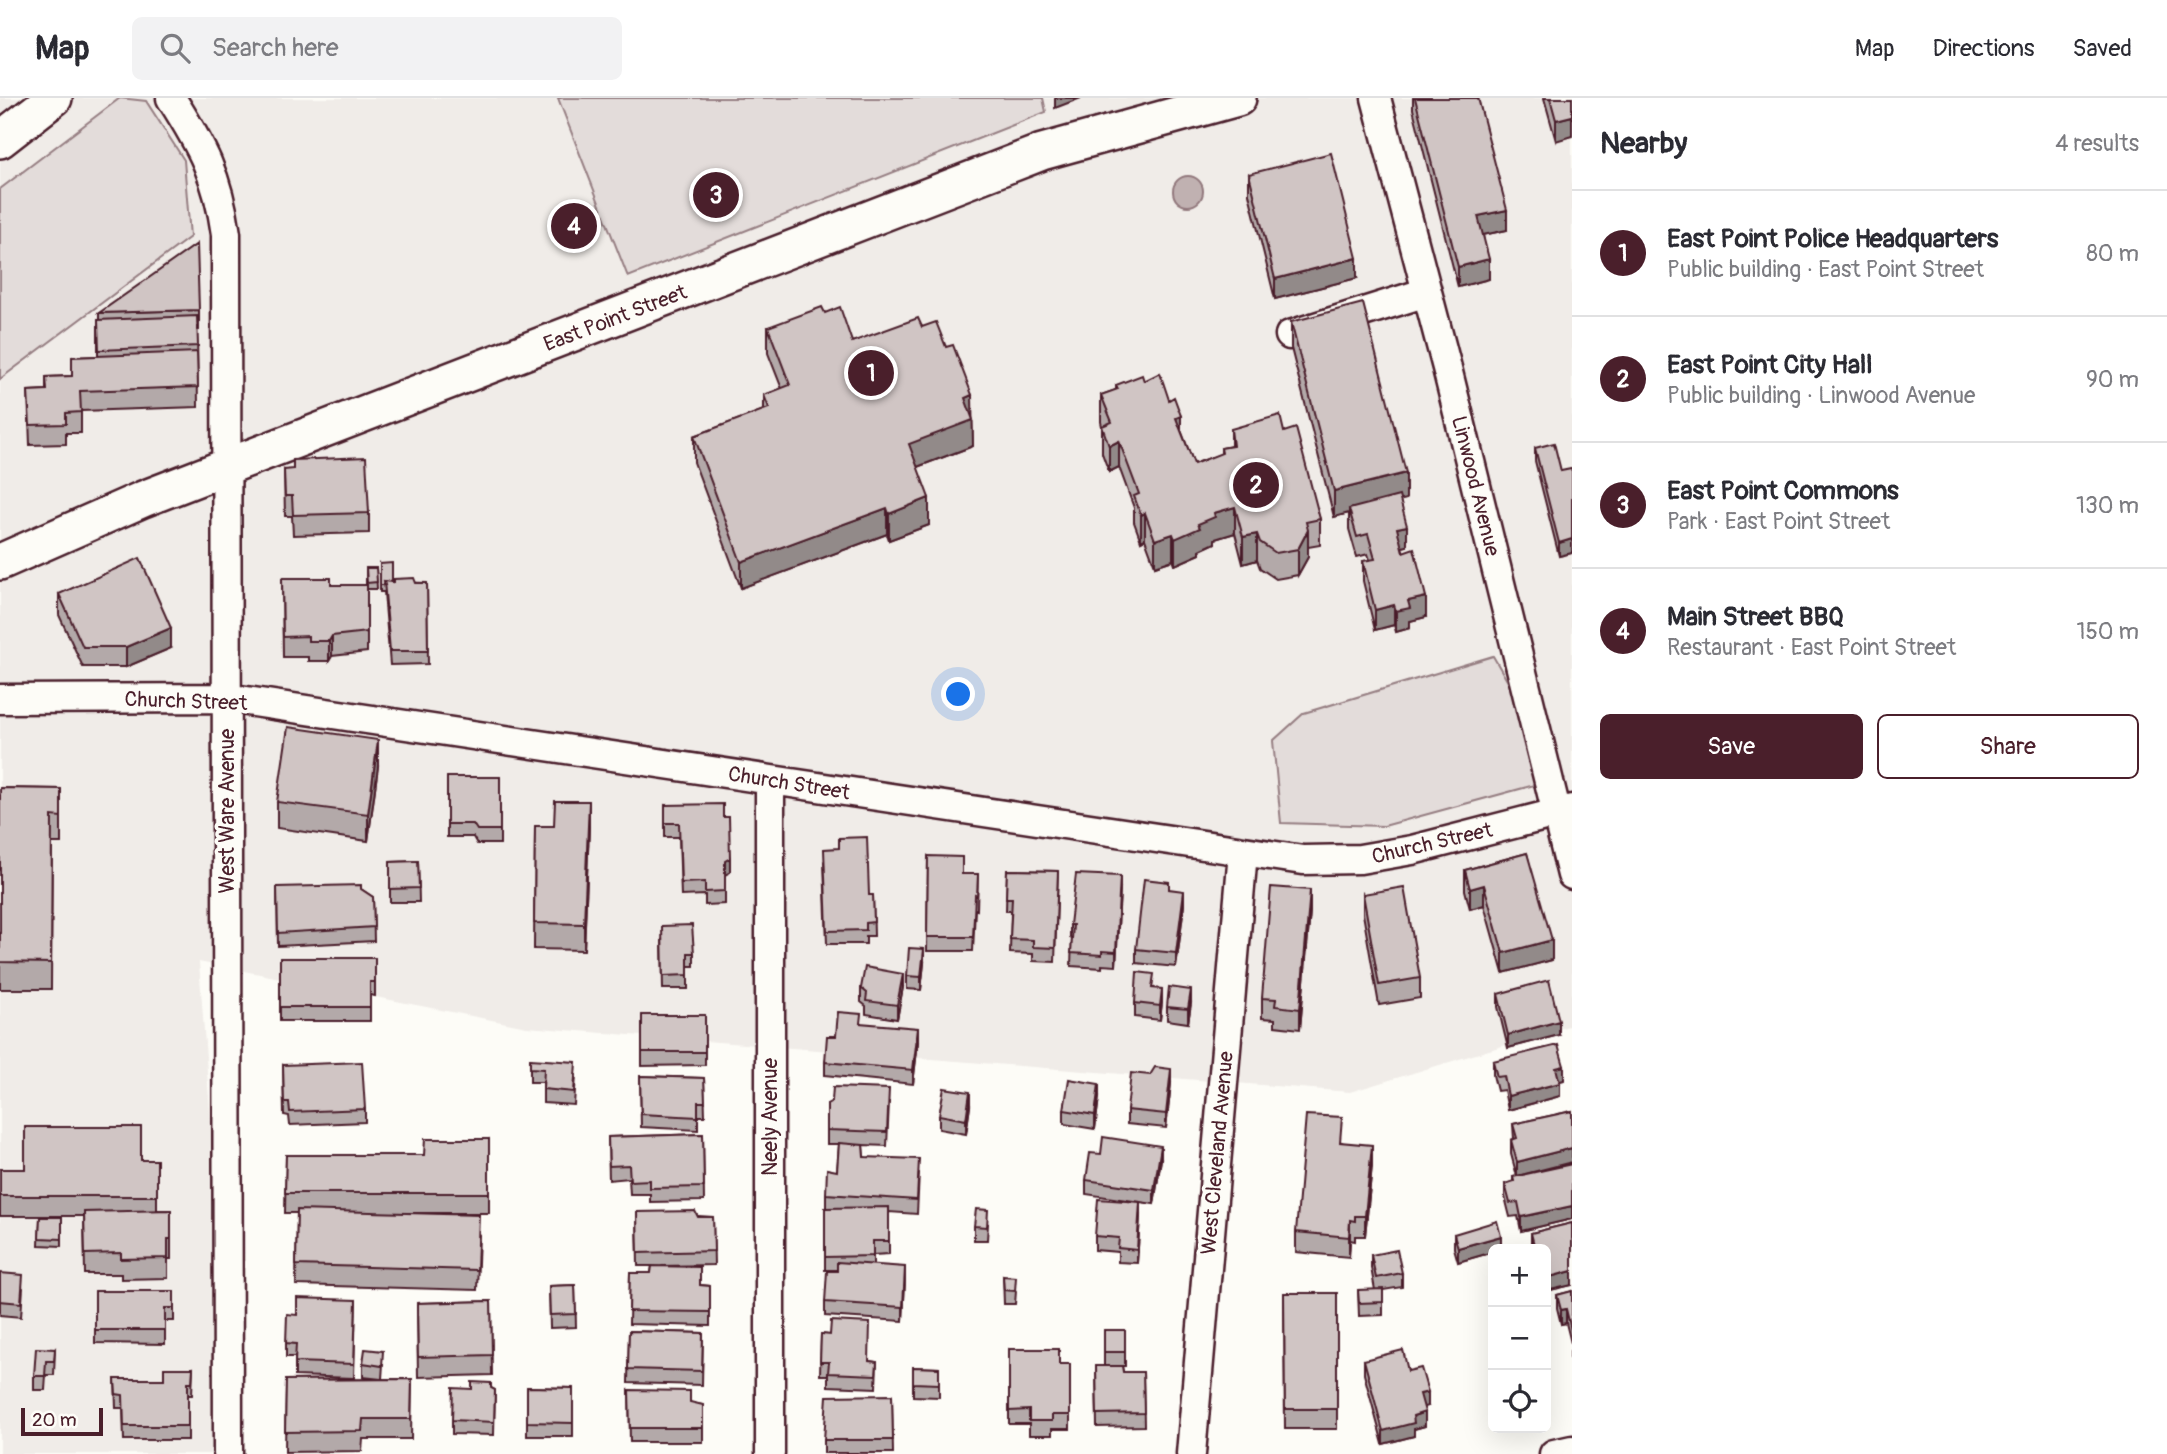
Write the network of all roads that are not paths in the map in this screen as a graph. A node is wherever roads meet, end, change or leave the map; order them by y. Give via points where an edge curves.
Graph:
1 (54, 98) edge
2 (171, 98) edge
3 (1238, 98) edge
4 (1376, 98) edge
5 (1164, 107) edge
6 (0, 140) edge
7 (1427, 292) junction
8 (1290, 335) edge
9 (227, 469) junction
10 (0, 562) edge
11 (227, 698) junction
12 (0, 699) edge
13 (770, 780) junction
14 (1564, 811) edge
15 (1243, 852) junction
16 (1572, 875) edge
17 (1572, 1450) edge
18 (228, 1454) edge
19 (770, 1454) edge
20 (1191, 1454) edge
21 (1554, 1454) edge

1 - 6 main road
2 - 9 street, West Ware Avenue via 204,151 222,200
3 - 5 main road, East Point Street
4 - 7 street, Linwood Avenue
5 - 9 main road, East Point Street
7 - 8 street
7 - 14 street, Linwood Avenue
9 - 10 main road, East Point Street via 143,499
9 - 11 street, West Ware Avenue
11 - 12 street, Church Street
11 - 13 street, Church Street
11 - 18 street, West Ware Avenue
13 - 15 street, Church Street
13 - 19 street, Neely Avenue
14 - 15 street, Church Street via 1360,859 1303,860
14 - 16 street, Linwood Avenue
15 - 20 street, West Cleveland Avenue
17 - 21 street

